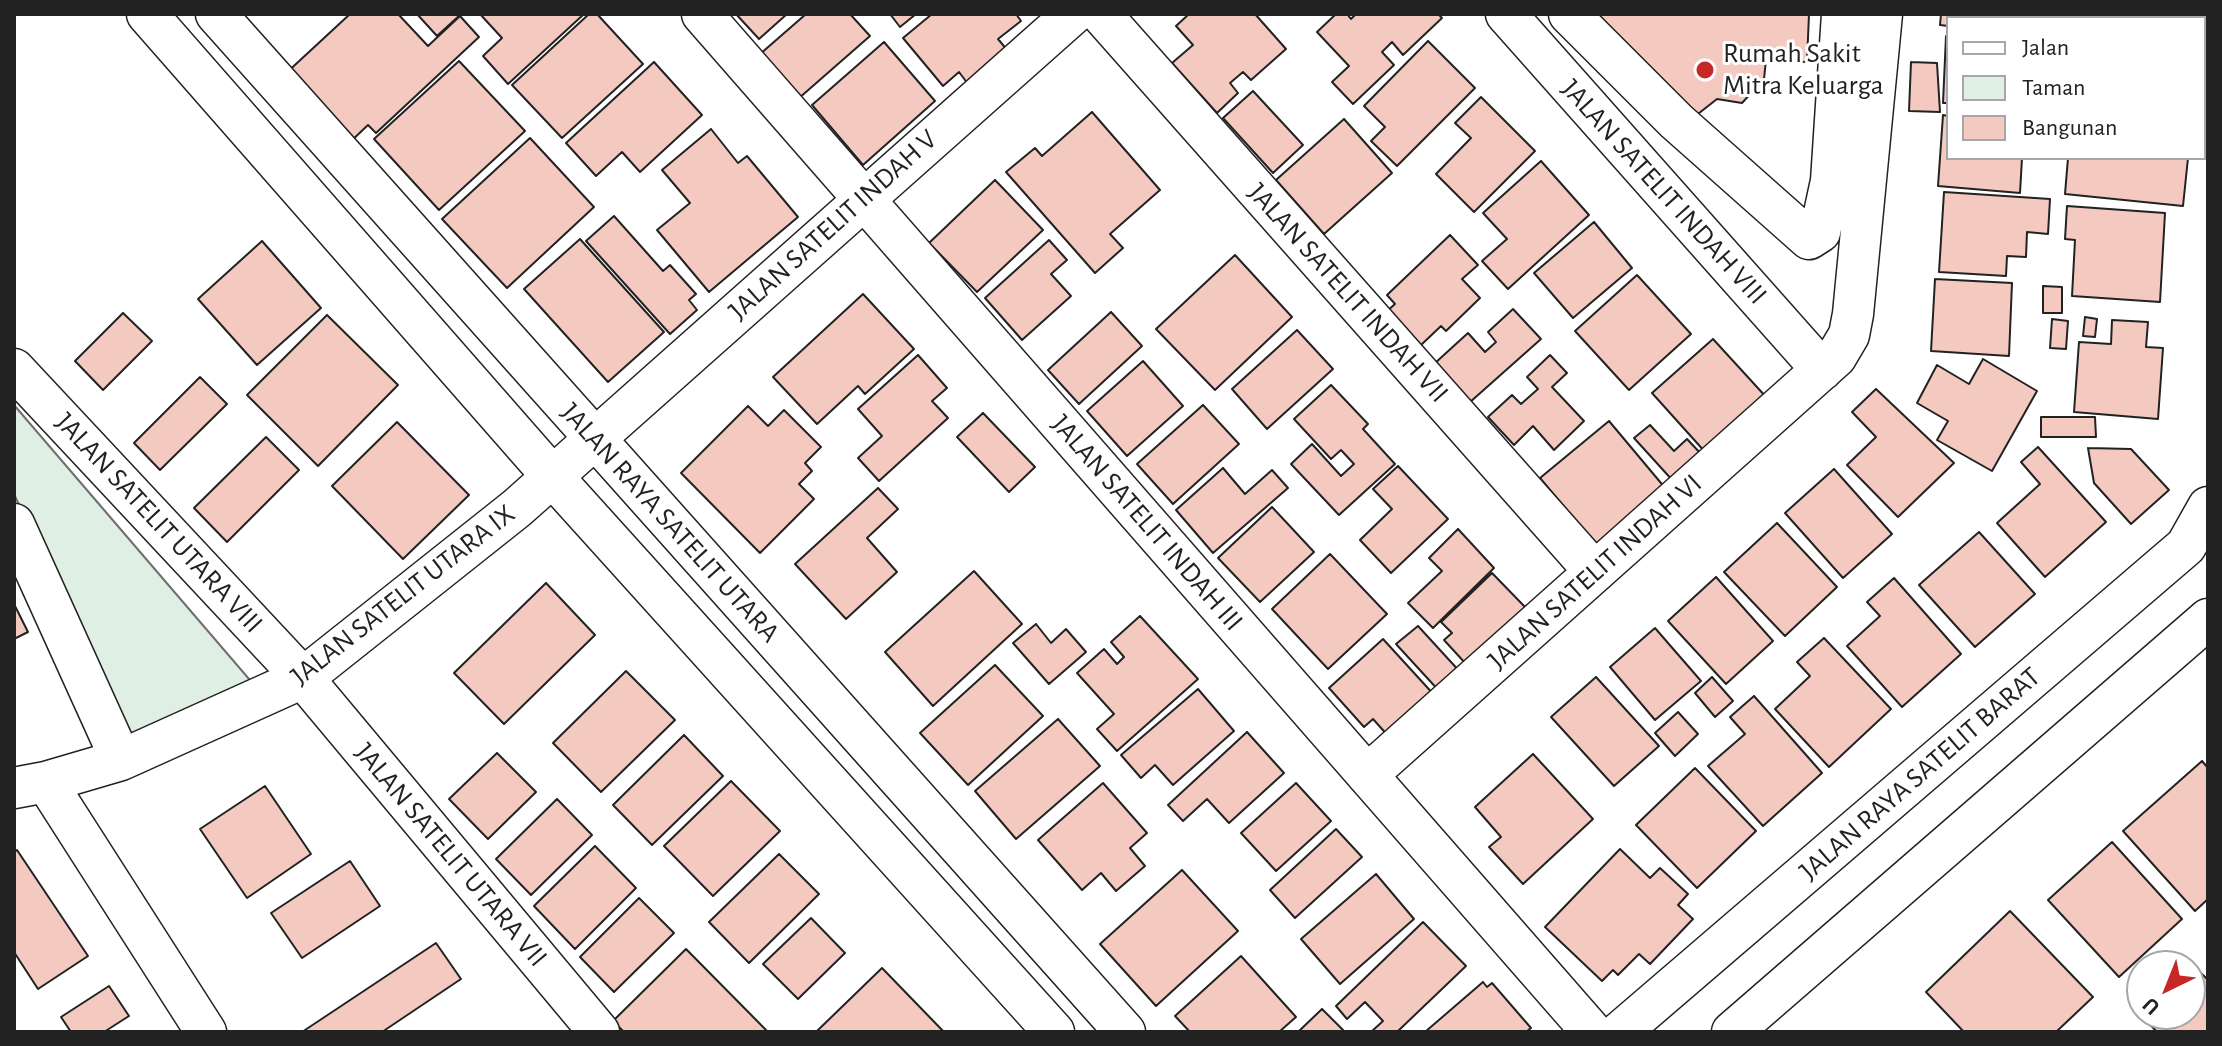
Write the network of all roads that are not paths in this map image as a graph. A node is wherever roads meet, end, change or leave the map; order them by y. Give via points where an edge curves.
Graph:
1 (147, 14) edge
2 (216, 14) edge
3 (702, 14) edge
4 (1073, 14) edge
5 (1101, 14) edge
6 (1569, 14) edge
7 (1842, 14) edge
8 (1882, 14) edge
9 (1510, 15) edge
10 (862, 198) junction
11 (14, 369) edge
12 (1822, 370) junction
13 (594, 439) junction
14 (552, 476) junction
15 (2208, 507) edge
16 (14, 524) edge
17 (1595, 572) junction
18 (2208, 619) edge
19 (303, 678) junction
20 (121, 760) junction
21 (1367, 775) junction
22 (30, 785) edge
23 (206, 1032) edge
24 (599, 1032) edge
25 (1054, 1032) edge
26 (1125, 1032) edge
27 (1592, 1032) edge
28 (1620, 1032) edge
29 (1732, 1032) edge

1 - 14 street, JALAN RAYA SATELIT UTARA
2 - 13 street, JALAN RAYA SATELIT UTARA
3 - 10 street, JALAN SATELIT INDAH III
4 - 10 street, JALAN SATELIT INDAH V
5 - 17 street, JALAN SATELIT INDAH VII
6 - 7 street via 1676,121 1809,239 1820,232 1831,181
8 - 12 street, JALAN SATELIT INDAH VI via 1849,335
9 - 12 street, JALAN SATELIT INDAH VIII
10 - 13 street, JALAN SATELIT INDAH V
10 - 21 street, JALAN SATELIT INDAH III
11 - 19 street, JALAN SATELIT UTARA VIII
12 - 17 street, JALAN SATELIT INDAH VI
13 - 14 street, JALAN SATELIT UTARA IX
13 - 26 street, JALAN RAYA SATELIT UTARA
14 - 19 street, JALAN SATELIT UTARA IX
14 - 25 street, JALAN RAYA SATELIT UTARA
15 - 28 street, JALAN RAYA SATELIT BARAT via 2186,546
16 - 20 street
17 - 21 street, JALAN SATELIT INDAH VI
18 - 29 street
19 - 20 street, JALAN SATELIT UTARA IX
19 - 24 street, JALAN SATELIT UTARA VII
20 - 22 street, JALAN SATELIT UTARA IX
21 - 27 street, JALAN SATELIT INDAH III
22 - 23 street

